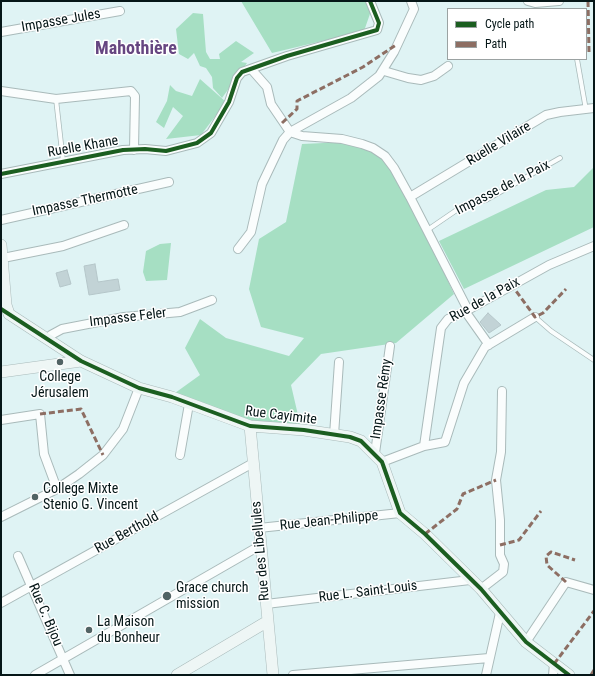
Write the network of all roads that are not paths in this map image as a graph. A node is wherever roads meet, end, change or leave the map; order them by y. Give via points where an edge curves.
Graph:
1 (370, 1) edge
2 (411, 1) edge
3 (528, 1) edge
4 (559, 1) edge
5 (120, 11) dead end
6 (1, 32) edge
7 (577, 60) edge
8 (448, 66) dead end
9 (252, 70) junction
10 (384, 71) junction
11 (1, 91) edge
12 (56, 99) junction
13 (590, 109) edge
14 (290, 132) junction
15 (134, 150) junction
16 (560, 158) dead end
17 (63, 161) junction
18 (1, 174) edge
19 (169, 182) dead end
20 (410, 197) junction
21 (1, 220) edge
22 (124, 225) dead end
23 (426, 231) junction
24 (1, 245) edge
25 (594, 246) edge
26 (238, 249) dead end
27 (3, 258) junction
28 (212, 300) dead end
29 (466, 311) junction
30 (5, 312) edge
31 (535, 316) joint
32 (47, 339) junction
33 (489, 345) junction
34 (390, 346) dead end
35 (594, 360) edge
36 (81, 361) junction
37 (339, 362) dead end
38 (1, 372) edge
39 (139, 388) junction
40 (502, 390) dead end
41 (189, 404) junction
42 (1, 420) edge
43 (250, 426) junction
44 (334, 434) junction
45 (424, 446) junction
46 (180, 455) dead end
47 (378, 458) junction
48 (253, 463) junction
49 (57, 489) junction
50 (400, 513) junction
51 (1, 517) edge
52 (259, 528) junction
53 (260, 545) junction
54 (18, 556) dead end
55 (470, 580) junction
56 (32, 585) junction
57 (481, 589) junction
58 (594, 590) edge
59 (1, 603) edge
60 (266, 604) junction
61 (500, 613) junction
62 (268, 621) junction
63 (526, 642) junction
64 (489, 658) junction
65 (64, 659) junction
66 (553, 670) edge
67 (35, 675) edge
68 (70, 675) edge
69 (177, 675) edge
70 (273, 675) edge
71 (294, 675) edge
72 (486, 675) edge
73 (570, 675) edge

1 - 9 street, Ruelle Khane via 380,23 377,30 267,62
2 - 10 street via 414,9
3 - 4 street
5 - 6 street, Impasse Jules
7 - 13 lane
8 - 10 street via 434,76 421,80
9 - 14 street via 267,87 271,104
9 - 15 street, Ruelle Khane via 242,72 237,78 229,102 211,133 205,138 197,143 166,151
10 - 14 street via 351,98
11 - 12 street
12 - 15 street via 131,91 135,96
12 - 17 lane
13 - 20 street, Ruelle Vilaire via 546,116
14 - 20 street via 302,136 342,139 373,148 385,156
14 - 26 street via 283,140 265,177 252,232
15 - 17 street, Ruelle Khane
16 - 23 lane, Impasse de la Paix via 486,200 464,206
17 - 18 street, Ruelle Khane
19 - 21 street, Impasse Thermotte
20 - 23 street
22 - 27 street via 64,246
23 - 29 street
24 - 27 street
25 - 29 street, Rue de la Paix via 549,265
27 - 30 street
28 - 32 street, Impasse Feler via 180,312 124,317 62,329 50,334
29 - 33 street
29 - 45 street, Rue de la Paix via 448,319 440,328
30 - 32 street, Rue Cayimite
31 - 33 street
31 - 35 lane via 551,331
32 - 36 street, Rue Cayimite
33 - 45 street via 485,347 464,383 445,442
34 - 47 street, Impasse Rémy
36 - 38 street
36 - 39 street, Rue Cayimite
37 - 44 street
39 - 41 street, Rue Cayimite
39 - 49 street via 123,429 103,455
40 - 57 street via 502,452 496,480 500,555 504,564 502,572
41 - 43 street, Rue Cayimite
41 - 46 street
42 - 49 street via 40,414 44,454
43 - 44 street, Rue Cayimite
43 - 48 street, Rue des Libellules
44 - 47 street, Rue Cayimite via 361,441
45 - 47 street
47 - 50 street
48 - 52 street, Rue des Libellules
48 - 56 street, Rue Berthold
49 - 51 street
50 - 52 street, Rue Jean-Philippe
50 - 55 street via 425,534
52 - 53 street, Rue des Libellules
53 - 60 street, Rue des Libellules
53 - 65 street
54 - 56 street, Rue C. Bijou
55 - 57 street
55 - 60 street, Rue L. Saint-Louis
56 - 59 street, Rue Berthold
56 - 65 street, Rue C. Bijou
57 - 61 street
58 - 63 street via 566,582
60 - 62 street, Rue des Libellules
61 - 63 street
61 - 64 street
62 - 69 street
62 - 70 street, Rue des Libellules
63 - 66 street
64 - 71 street
64 - 72 street
65 - 67 street
65 - 68 street, Rue C. Bijou
66 - 73 street

